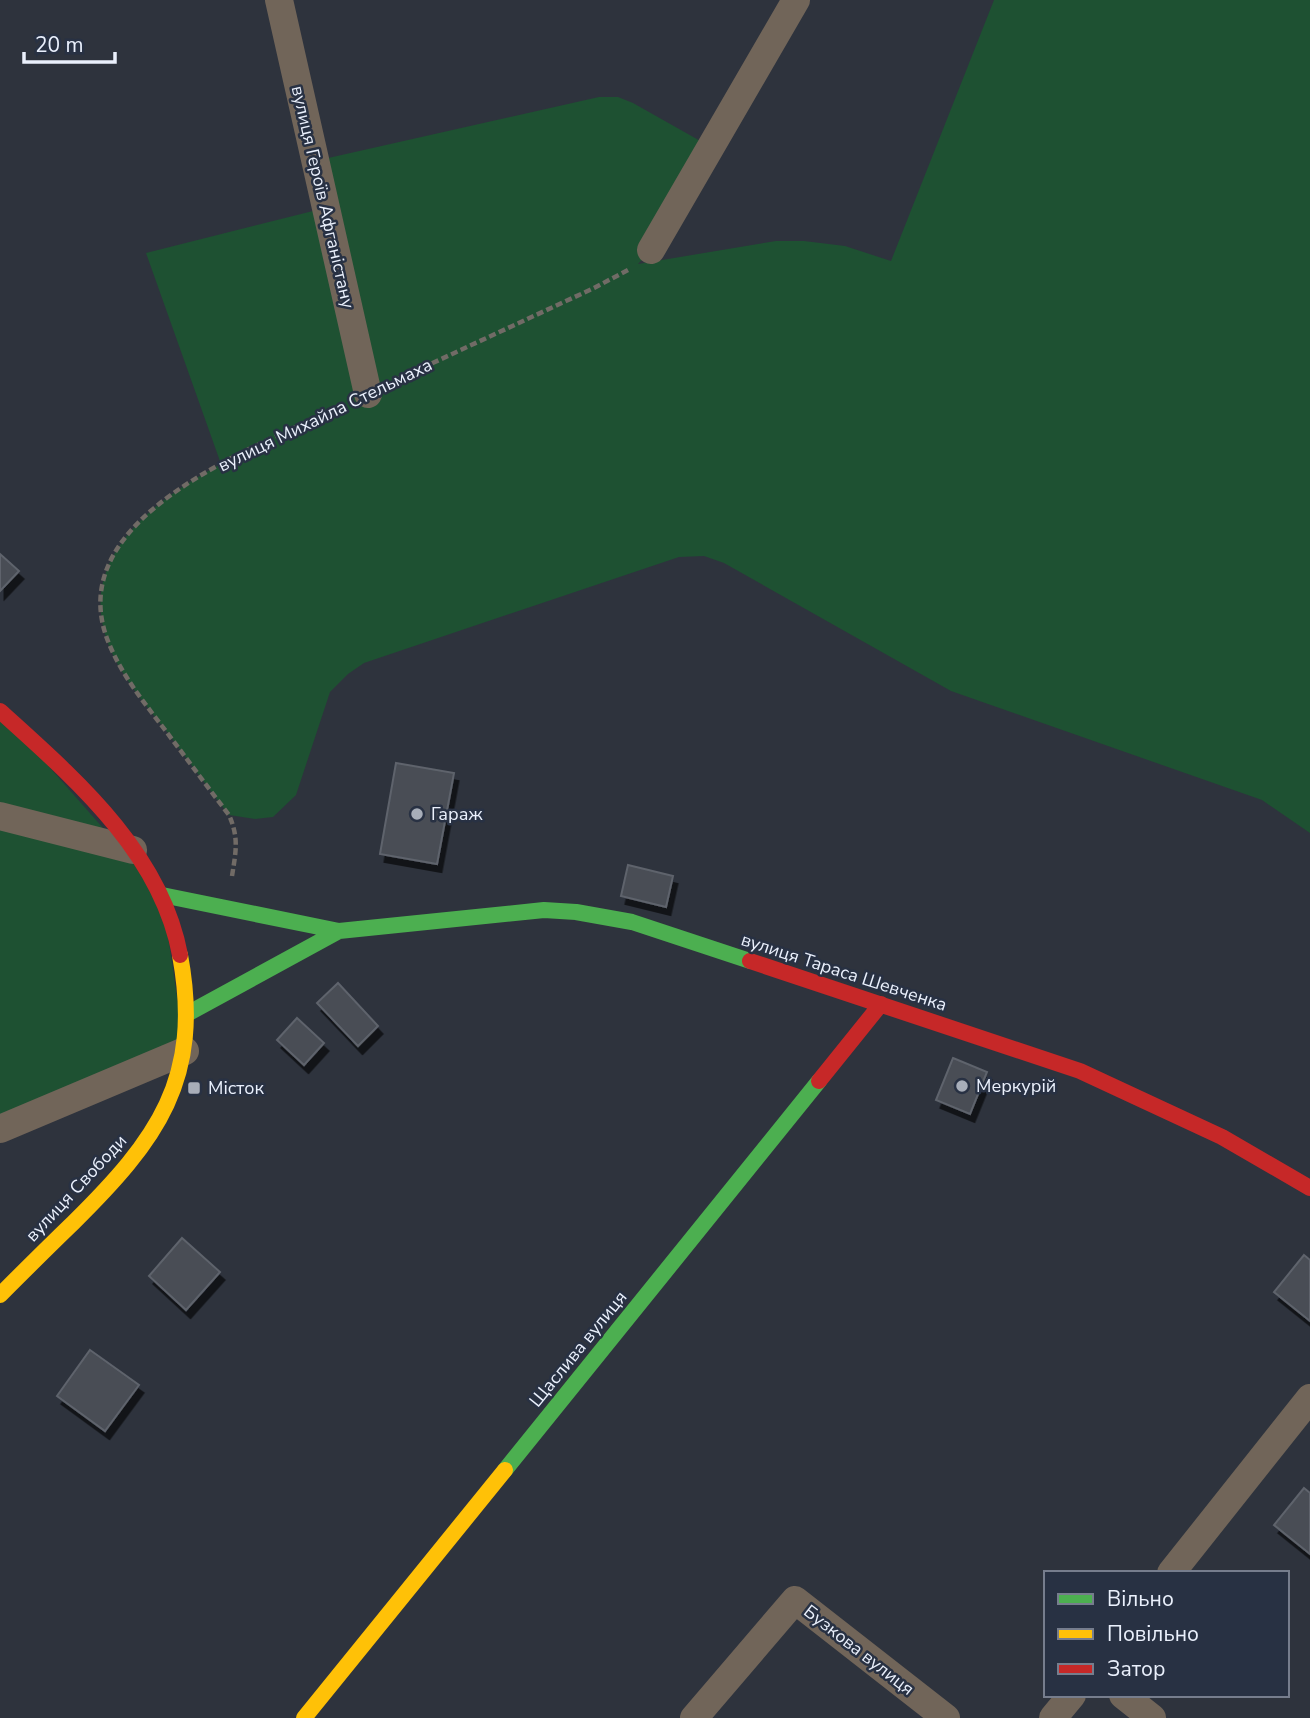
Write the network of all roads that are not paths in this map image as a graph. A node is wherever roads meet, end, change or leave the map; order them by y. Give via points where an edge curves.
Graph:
1 (279, 0) edge
2 (796, 0) edge
3 (651, 250) road end
4 (368, 394) road end
5 (0, 710) edge
6 (0, 816) edge
7 (133, 850) junction
8 (162, 895) junction
9 (338, 931) junction
10 (881, 1004) junction
11 (187, 1014) junction
12 (184, 1051) junction
13 (0, 1129) edge
14 (1310, 1188) edge
15 (0, 1295) edge
16 (1310, 1398) edge
17 (1173, 1571) edge
18 (1070, 1697) edge
19 (1126, 1697) edge
20 (304, 1718) edge
21 (694, 1718) edge
22 (946, 1718) edge
23 (1053, 1718) edge
24 (1152, 1718) edge

1 - 4 street, вулиця Героїв Афганістану
2 - 3 street
5 - 7 street, вулиця Свободи via 72,776
6 - 7 street
7 - 8 street, вулиця Свободи
8 - 9 street, вулиця Тараса Шевченка
8 - 11 street, вулиця Свободи via 182,963
9 - 10 street, вулиця Тараса Шевченка via 544,909 576,912 632,922
9 - 11 street, вулиця Тараса Шевченка
10 - 14 street, вулиця Тараса Шевченка via 1080,1071 1222,1137
10 - 20 street, Щаслива вулиця
11 - 12 street, вулиця Свободи
12 - 13 street
12 - 15 street, вулиця Свободи via 173,1093 155,1129 124,1171
16 - 17 street
18 - 23 street
19 - 24 street
21 - 22 street, Бузкова вулиця via 795,1600

